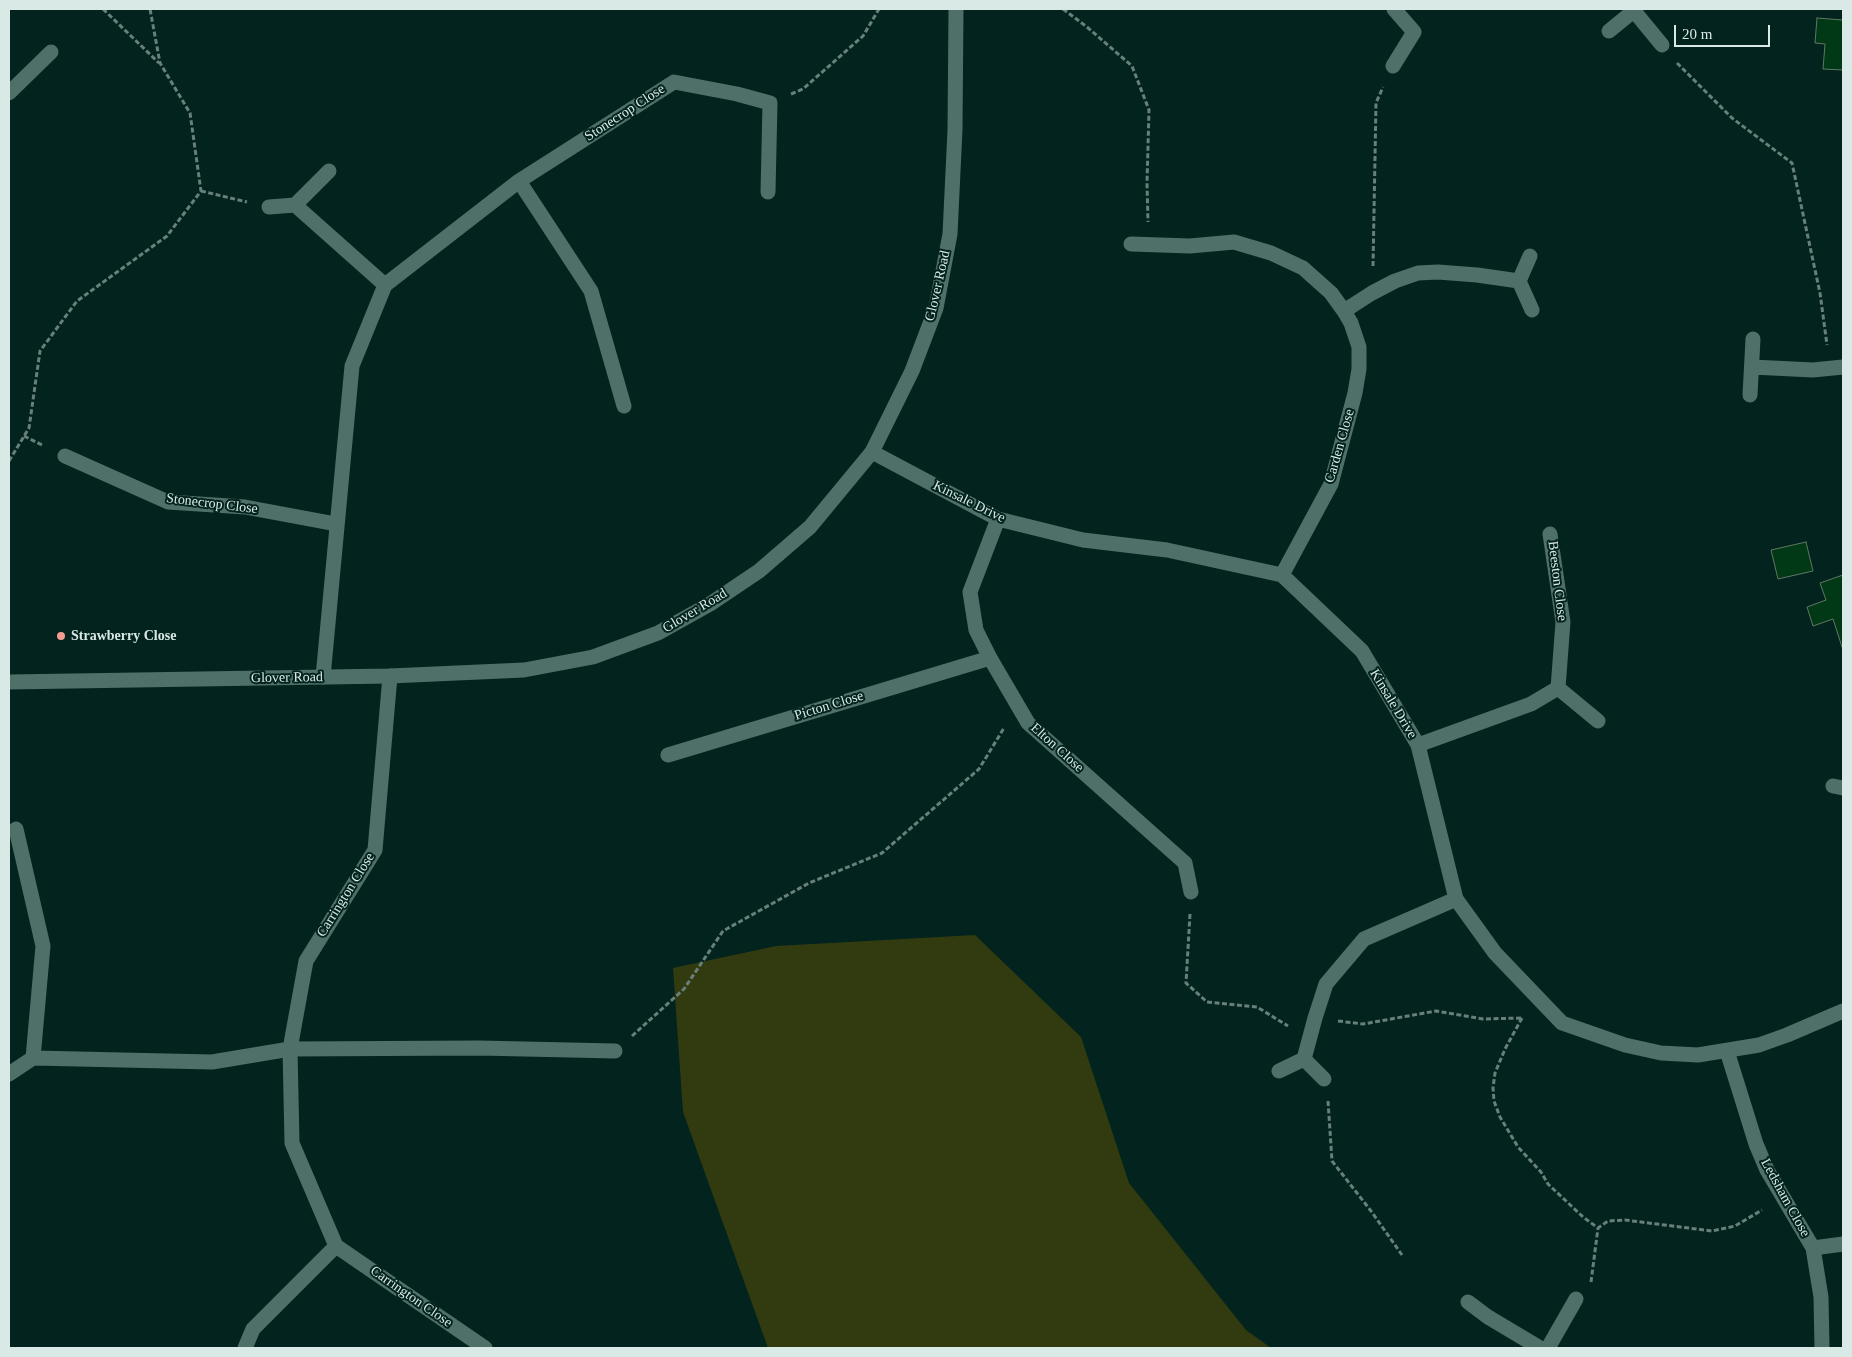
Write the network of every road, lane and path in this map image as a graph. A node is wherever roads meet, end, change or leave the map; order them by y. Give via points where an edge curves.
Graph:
1 (102, 9) edge
2 (150, 9) edge
3 (879, 9) edge
4 (957, 9) edge
5 (1062, 9) edge
6 (1394, 9) edge
7 (1635, 10) edge
8 (1609, 31) dead end
9 (1662, 45) joint
10 (51, 52) dead end
11 (160, 63) junction
12 (1393, 66) joint
13 (9, 93) edge
14 (770, 103) junction
15 (329, 171) dead end
16 (519, 181) junction
17 (201, 191) junction
18 (768, 192) dead end
19 (295, 205) junction
20 (268, 207) joint
21 (1131, 244) dead end
22 (1149, 244) junction
23 (1530, 256) dead end
24 (1519, 281) junction
25 (385, 285) junction
26 (1372, 292) junction
27 (1344, 310) junction
28 (1532, 310) dead end
29 (1753, 339) dead end
30 (1752, 367) junction
31 (1836, 368) edge
32 (1750, 395) dead end
33 (624, 406) dead end
34 (872, 452) junction
35 (65, 456) dead end
36 (9, 461) edge
37 (998, 519) junction
38 (336, 524) junction
39 (1550, 534) dead end
40 (1282, 576) junction
41 (990, 658) junction
42 (390, 676) junction
43 (323, 677) junction
44 (9, 682) edge
45 (1558, 688) junction
46 (1018, 706) junction
47 (1598, 721) dead end
48 (1418, 745) junction
49 (668, 754) dead end
50 (16, 829) dead end
51 (1191, 892) joint
52 (1456, 899) junction
53 (1843, 1011) edge
54 (1315, 1018) junction
55 (1522, 1018) junction
56 (1556, 1018) junction
57 (1310, 1039) junction
58 (290, 1049) junction
59 (615, 1051) joint
60 (1727, 1051) junction
61 (33, 1058) junction
62 (1304, 1060) junction
63 (1279, 1071) dead end
64 (9, 1074) edge
65 (1324, 1079) joint
66 (1782, 1198) junction
67 (1598, 1228) junction
68 (1843, 1244) edge
69 (336, 1246) junction
70 (1813, 1248) junction
71 (1402, 1255) dead end
72 (1576, 1299) joint
73 (1468, 1302) dead end
74 (245, 1348) edge
75 (485, 1348) edge
76 (1540, 1348) edge
77 (1548, 1348) edge
78 (1822, 1348) edge

1 - 11 path
2 - 11 path
3 - 14 path via 863,36 803,89
4 - 34 street, Glover Road via 950,234 936,308 912,371
5 - 22 path via 1132,66 1149,110
6 - 12 street via 1414,32
7 - 8 street
7 - 9 street
9 - 31 path via 1732,118 1792,163
10 - 13 street
11 - 17 path via 190,113
12 - 26 path via 1376,103
14 - 16 street, Stonecrop Close via 674,82
14 - 18 street
15 - 19 street
16 - 25 street, Stonecrop Close
16 - 33 street via 591,291
17 - 20 path
17 - 36 path via 167,236 77,301 40,351 29,428
19 - 20 street
19 - 25 street
21 - 22 street, Carden Close
22 - 27 street, Carden Close via 1190,246 1234,242 1271,253 1303,268
23 - 24 street
24 - 26 street via 1428,272
24 - 28 street
25 - 38 street via 352,366
26 - 27 street
27 - 40 street, Carden Close via 1359,347 1355,393 1331,484
29 - 30 street
30 - 31 street
30 - 32 street
34 - 37 street, Kinsale Drive
34 - 42 street, Glover Road via 810,526 760,571 658,633 593,657 524,670
35 - 38 street, Stonecrop Close via 168,502 245,507
37 - 40 street, Kinsale Drive via 1082,540 1167,550
37 - 41 street, Elton Close via 970,592 976,630
38 - 43 street
39 - 45 street, Beeston Close via 1563,622
40 - 48 street, Kinsale Drive via 1362,651
41 - 46 street, Elton Close
41 - 49 street, Picton Close
42 - 43 street, Glover Road
42 - 58 street, Carrington Close via 375,850 306,961
43 - 44 street, Glover Road
45 - 47 street
45 - 48 street via 1530,704
46 - 51 street, Elton Close via 1028,723 1051,746 1185,863
46 - 59 path via 979,769 882,853 809,884 723,931 684,989
48 - 52 street, Kinsale Drive
50 - 61 street via 43,946
51 - 57 path via 1186,983 1207,1002 1257,1007
52 - 54 street via 1364,939 1326,984
52 - 56 street, Kinsale Drive via 1495,953
53 - 60 street, Kinsale Drive via 1787,1036
54 - 55 path via 1363,1024 1436,1011 1483,1019
54 - 57 street
55 - 56 path
55 - 67 path via 1495,1073 1493,1088 1497,1109 1518,1147 1548,1184
56 - 60 street, Kinsale Drive via 1625,1046 1661,1053 1698,1055
57 - 62 street
58 - 59 street
58 - 61 street via 212,1062
58 - 69 street, Carrington Close via 292,1143
60 - 66 street, Ledsham Close via 1756,1144
61 - 64 street
62 - 63 street
62 - 65 street
65 - 71 path via 1332,1161
66 - 67 path via 1735,1226 1712,1232 1625,1220 1608,1221
66 - 70 street, Ledsham Close
67 - 72 path via 1592,1281
68 - 70 street
69 - 74 street via 253,1328
69 - 75 street, Carrington Close
70 - 78 street, Ledsham Close via 1821,1297
72 - 77 street
73 - 76 street

